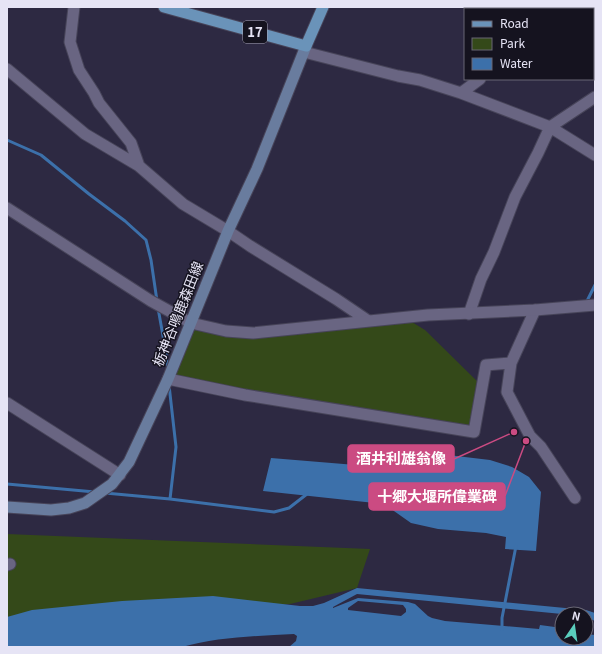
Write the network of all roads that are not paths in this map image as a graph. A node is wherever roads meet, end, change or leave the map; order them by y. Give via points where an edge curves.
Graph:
1 (74, 7) edge
2 (164, 7) edge
3 (323, 7) edge
4 (305, 49) junction
5 (7, 69) edge
6 (479, 80) edge
7 (461, 93) junction
8 (595, 97) edge
9 (550, 127) junction
10 (595, 155) edge
11 (139, 166) junction
12 (7, 208) edge
13 (228, 230) junction
14 (595, 305) edge
15 (534, 310) junction
16 (469, 314) junction
17 (367, 320) junction
18 (191, 323) junction
19 (511, 363) junction
20 (168, 379) junction
21 (7, 403) edge
22 (120, 475) junction
23 (575, 498) dead end
24 (7, 507) edge

1 - 11 street via 70,42 79,70 99,103 131,143
2 - 4 main road, 17
3 - 4 main road
4 - 7 street
4 - 13 main road, 栃神谷鳴鹿森田線 via 257,170
5 - 11 street via 85,134
6 - 7 street
7 - 9 street
8 - 9 street
9 - 10 street
9 - 16 street via 515,197
11 - 13 street via 183,204
12 - 18 street via 151,301
13 - 17 street
13 - 18 main road, 栃神谷鳴鹿森田線
14 - 15 street
15 - 16 street
15 - 19 street
16 - 17 street
17 - 18 street via 253,333 226,331
18 - 20 main road, 栃神谷鳴鹿森田線
19 - 20 street via 486,365 474,432 245,395
19 - 23 street via 507,392 530,436 541,447
20 - 22 main road, 栃神谷鳴鹿森田線 via 139,443
21 - 22 street
22 - 24 main road, 栃神谷鳴鹿森田線 via 112,484 85,503 69,508 51,510

